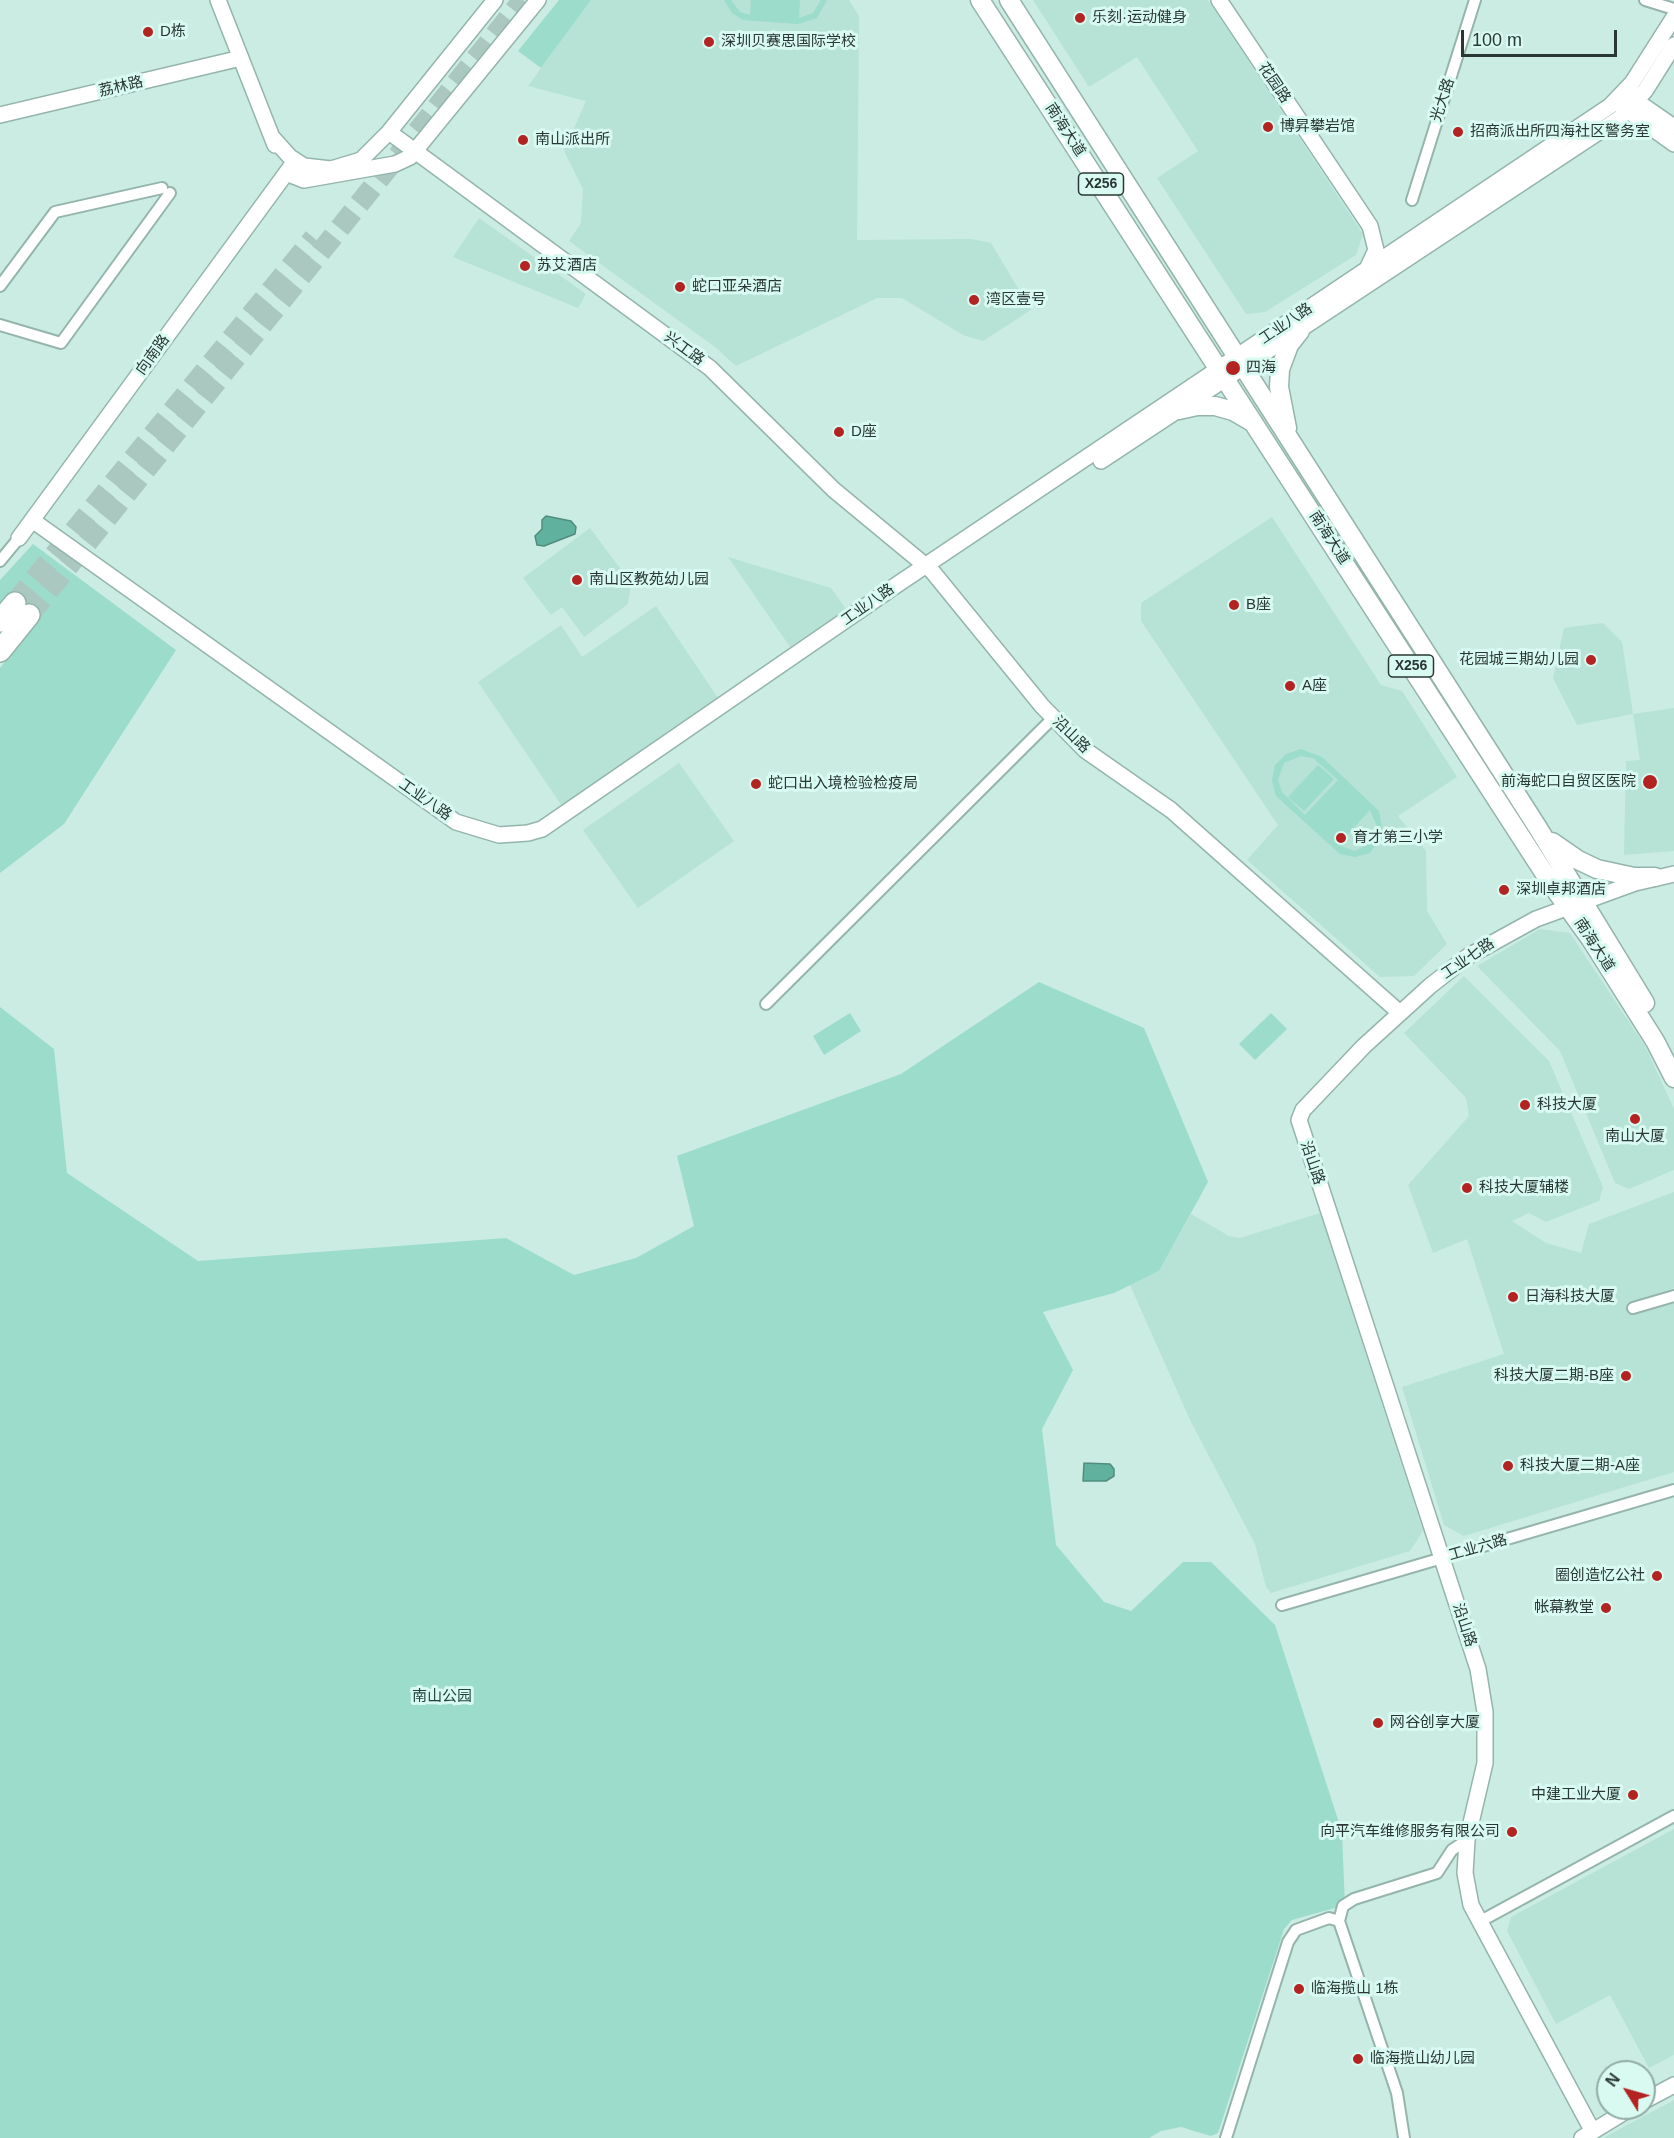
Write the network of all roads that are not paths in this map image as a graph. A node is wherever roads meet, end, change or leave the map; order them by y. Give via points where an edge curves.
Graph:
1 (218, 0) edge
2 (495, 0) edge
3 (538, 0) edge
4 (980, 0) edge
5 (1009, 0) edge
6 (1219, 0) edge
7 (1475, 0) edge
8 (1645, 0) edge
9 (1674, 9) edge
10 (1674, 17) edge
11 (1674, 45) edge
12 (241, 58) junction
13 (1652, 81) junction
14 (1626, 101) junction
15 (0, 115) edge
16 (1656, 123) junction
17 (1674, 127) edge
18 (1607, 128) junction
19 (389, 132) junction
20 (1674, 144) edge
21 (415, 152) junction
22 (291, 167) junction
23 (1412, 200) dead end
24 (1370, 226) junction
25 (1411, 241) junction
26 (1366, 271) junction
27 (0, 286) edge
28 (0, 325) edge
29 (1300, 331) junction
30 (1241, 362) junction
31 (1223, 374) junction
32 (1179, 410) junction
33 (1256, 425) junction
34 (1291, 441) junction
35 (26, 528) junction
36 (0, 561) edge
37 (928, 569) junction
38 (0, 621) edge
39 (0, 651) edge
40 (1053, 718) junction
41 (1538, 828) junction
42 (1674, 874) edge
43 (1655, 877) junction
44 (1575, 904) junction
45 (766, 1004) dead end
46 (1400, 1012) junction
47 (1674, 1051) edge
48 (1674, 1078) edge
49 (1303, 1110) joint
50 (1674, 1296) edge
51 (1633, 1308) dead end
52 (1674, 1490) edge
53 (1442, 1558) junction
54 (1282, 1605) dead end
55 (1674, 1816) edge
56 (1467, 1840) junction
57 (1340, 1921) junction
58 (1479, 1922) junction
59 (1674, 2085) edge
60 (1656, 2095) edge
61 (1611, 2120) edge
62 (1587, 2134) edge
63 (1226, 2138) edge
64 (1404, 2138) edge

1 - 12 street
2 - 19 street
3 - 21 street
4 - 31 main road, 南海大道 / X256
5 - 30 main road, 南海大道 / X256
6 - 24 street, 花园路
7 - 23 street, 光大路
8 - 9 street
10 - 14 street, 工业八路
11 - 13 street, 工业八路
12 - 15 street, 荔林路
12 - 22 street via 272,137
13 - 14 street, 工业八路
13 - 16 street
14 - 16 street
14 - 18 street, 工业八路
14 - 25 street, 工业八路
16 - 17 street
16 - 18 street
16 - 20 street
18 - 29 street, 工业八路
19 - 21 street, 兴工路
19 - 22 street via 370,153 349,165
21 - 22 street via 395,164 304,180
21 - 37 street, 兴工路 via 710,368 834,490
22 - 35 street, 向南路
24 - 25 street, 花园路 via 1387,239
24 - 26 street, 花园路 via 1376,250
25 - 26 street, 工业八路
26 - 30 street, 工业八路
27 - 28 street via 55,213 166,191 61,343
29 - 30 street, 工业八路
29 - 34 main road via 1285,353 1279,378
30 - 31 street, 工业八路
30 - 34 main road, 南海大道 / X256
31 - 32 street, 工业八路
31 - 33 main road, 南海大道 / X256
31 - 37 street, 工业八路
32 - 33 main road via 1206,405 1224,408
32 - 37 street, 工业八路
33 - 44 main road, 南海大道 / X256
34 - 41 main road, 南海大道 / X256
35 - 36 street
35 - 37 street, 工业八路 via 443,814 469,828 500,835 528,833 560,819
37 - 40 street, 沿山路
38 - 39 highway via 22,609
40 - 45 street
40 - 46 street, 沿山路 via 1085,750 1171,810
41 - 43 main road via 1557,846 1597,869
41 - 44 main road, 南海大道 / X256
42 - 43 street, 工业七路
43 - 44 street, 工业七路
44 - 46 street, 工业七路 via 1488,944 1447,971
44 - 47 main road, 南海大道 / X256
44 - 48 main road, 南海大道 / X256
46 - 49 street, 工业七路
49 - 53 street, 沿山路 via 1300,1126
50 - 51 street
52 - 53 street, 工业六路
53 - 54 street, 工业六路
53 - 56 street, 沿山路 via 1478,1669 1485,1712 1485,1763
55 - 58 street
56 - 57 street via 1452,1850 1437,1873 1354,1899 1343,1906
56 - 58 street, 沿山路 via 1466,1889
57 - 63 street via 1329,1918 1291,1935
57 - 64 street via 1397,2093
58 - 62 street, 沿山路
59 - 60 street
61 - 62 street

